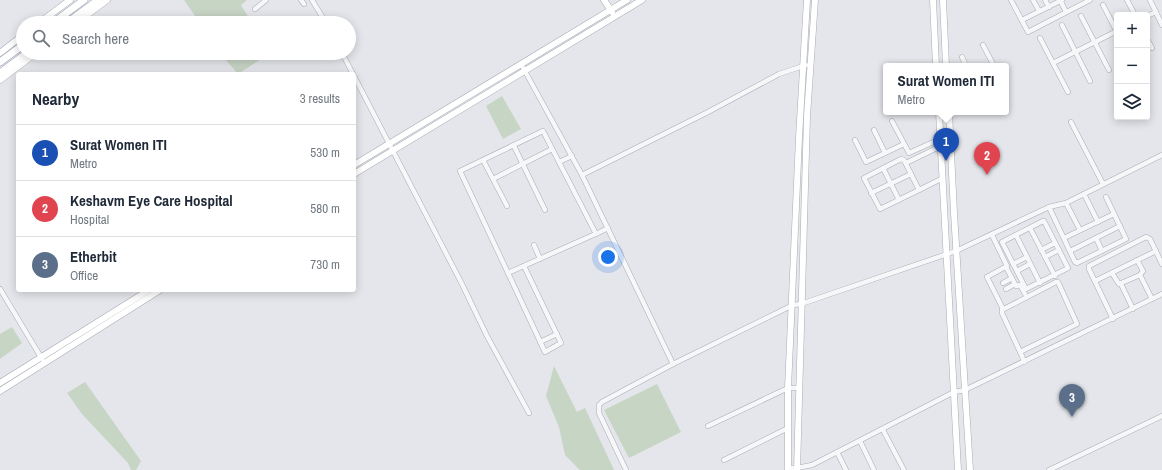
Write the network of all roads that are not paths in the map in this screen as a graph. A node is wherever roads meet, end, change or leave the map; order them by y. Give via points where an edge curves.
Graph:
1 (84, 0) edge
2 (98, 0) edge
3 (107, 0) edge
4 (266, 0) edge
5 (312, 0) edge
6 (604, 0) edge
7 (627, 0) edge
8 (642, 0) edge
9 (807, 0) edge
10 (815, 0) edge
11 (933, 0) edge
12 (942, 0) edge
13 (1011, 0) edge
14 (1033, 0) edge
15 (1045, 0) edge
16 (1060, 0) edge
17 (1090, 0) edge
18 (1127, 0) edge
19 (1150, 0) edge
20 (66, 1) edge
21 (1103, 5) dead end
22 (1049, 6) junction
23 (72, 8) junction
24 (255, 8) dead end
25 (610, 10) junction
26 (1039, 12) junction
27 (1066, 12) junction
28 (1133, 12) edge
29 (1156, 12) junction
30 (1150, 15) edge
31 (48, 16) edge
32 (62, 16) edge
33 (81, 16) junction
34 (322, 16) edge
35 (1081, 16) dead end
36 (615, 17) junction
37 (1022, 20) junction
38 (1162, 25) edge
39 (1062, 26) dead end
40 (1114, 26) edge
41 (1114, 33) edge
42 (1040, 38) dead end
43 (16, 40) edge
44 (1094, 42) junction
45 (1150, 44) edge
46 (983, 45) dead end
47 (1152, 48) dead end
48 (16, 50) edge
49 (0, 52) edge
50 (1076, 52) junction
51 (962, 56) dead end
52 (18, 60) edge
53 (27, 60) edge
54 (346, 60) edge
55 (0, 62) edge
56 (936, 63) edge
57 (946, 63) edge
58 (965, 63) edge
59 (992, 63) edge
60 (1054, 63) junction
61 (521, 64) junction
62 (810, 64) junction
63 (803, 66) junction
64 (1109, 70) dead end
65 (525, 71) junction
66 (352, 72) edge
67 (0, 73) edge
68 (0, 80) edge
69 (1090, 80) dead end
70 (356, 81) edge
71 (1068, 92) dead end
72 (939, 115) edge
73 (949, 115) edge
74 (892, 121) dead end
75 (1071, 122) dead end
76 (874, 130) dead end
77 (950, 138) junction
78 (940, 139) junction
79 (855, 140) dead end
80 (389, 144) junction
81 (904, 144) junction
82 (514, 146) junction
83 (941, 146) junction
84 (552, 149) junction
85 (393, 151) junction
86 (885, 154) junction
87 (1162, 155) edge
88 (572, 156) junction
89 (483, 160) junction
90 (559, 162) junction
91 (906, 163) junction
92 (356, 164) edge
93 (522, 164) junction
94 (883, 168) junction
95 (356, 173) edge
96 (911, 174) junction
97 (582, 175) junction
98 (943, 178) junction
99 (493, 179) junction
100 (891, 183) junction
101 (1103, 184) junction
102 (919, 190) junction
103 (871, 193) junction
104 (1084, 194) junction
105 (1106, 197) dead end
106 (899, 200) junction
107 (1066, 202) junction
108 (507, 206) dead end
109 (1048, 207) junction
110 (545, 210) dead end
111 (944, 213) junction
112 (954, 213) junction
113 (1114, 214) junction
114 (1018, 222) junction
115 (1098, 222) junction
116 (1120, 226) junction
117 (608, 228) junction
118 (1030, 228) junction
119 (1080, 230) junction
120 (1020, 232) junction
121 (596, 234) junction
122 (992, 235) junction
123 (1064, 238) junction
124 (1096, 238) junction
125 (1056, 243) junction
126 (534, 245) dead end
127 (1042, 250) junction
128 (1059, 250) junction
129 (1070, 251) junction
130 (1102, 251) junction
131 (1156, 251) junction
132 (956, 252) junction
133 (947, 254) junction
134 (1027, 257) junction
135 (1045, 257) junction
136 (540, 259) junction
137 (1137, 260) junction
138 (1013, 264) junction
139 (1030, 264) junction
140 (1162, 264) edge
141 (524, 266) junction
142 (1006, 268) junction
143 (1017, 271) junction
144 (508, 273) junction
145 (1112, 273) junction
146 (1140, 275) junction
147 (1055, 276) junction
148 (1012, 278) junction
149 (1095, 281) junction
150 (1003, 283) dead end
151 (1040, 283) junction
152 (1015, 284) junction
153 (1121, 284) junction
154 (0, 288) edge
155 (1006, 289) dead end
156 (146, 292) edge
157 (157, 292) edge
158 (1025, 294) dead end
159 (1162, 294) edge
160 (1152, 299) junction
161 (801, 304) junction
162 (792, 305) junction
163 (1003, 309) junction
164 (1133, 309) junction
165 (1113, 319) junction
166 (557, 334) junction
167 (1053, 336) junction
168 (1047, 339) junction
169 (540, 342) junction
170 (1058, 345) junction
171 (1052, 348) junction
172 (1020, 352) junction
173 (42, 360) junction
174 (1024, 362) junction
175 (673, 364) junction
176 (0, 383) edge
177 (788, 388) junction
178 (799, 388) junction
179 (965, 390) junction
180 (0, 391) edge
181 (954, 392) junction
182 (529, 413) dead end
183 (1162, 416) edge
184 (708, 426) dead end
185 (788, 428) junction
186 (883, 430) junction
187 (860, 441) junction
188 (837, 452) junction
189 (724, 460) dead end
190 (788, 469) edge
191 (797, 469) edge
192 (626, 470) edge
193 (846, 470) edge
194 (874, 470) edge
195 (904, 470) edge
196 (958, 470) edge
197 (970, 470) edge
198 (1049, 470) edge

1 - 23 main road
2 - 33 main road
3 - 33 street
4 - 24 street
5 - 34 street
6 - 25 street
7 - 25 street
8 - 36 street
9 - 63 street
10 - 62 street
11 - 56 street
12 - 57 street
13 - 37 street
14 - 26 street
15 - 22 street
16 - 22 street
16 - 27 street
17 - 27 street
18 - 28 street
19 - 29 street
20 - 23 street
20 - 31 street
21 - 40 street
22 - 26 street
23 - 32 main road
23 - 33 street
25 - 36 street
25 - 61 street
26 - 37 street
27 - 37 street via 1028,32
29 - 30 street
29 - 38 street
35 - 44 street
36 - 65 street
39 - 50 street
41 - 44 street
42 - 60 street
43 - 49 street
44 - 50 street
44 - 64 street
45 - 47 street
46 - 59 street
48 - 55 main road
50 - 60 street
50 - 69 street
51 - 58 street
52 - 67 main road
53 - 68 street
54 - 66 street
60 - 71 street
61 - 65 street
61 - 80 street
62 - 63 street
62 - 161 street
63 - 97 street via 779,74
63 - 162 street
65 - 85 street
65 - 88 street
70 - 80 street
72 - 78 street
73 - 77 street
74 - 81 street
75 - 101 street
76 - 86 street
77 - 78 street
77 - 112 street
78 - 81 street via 909,153
78 - 83 street
79 - 86 street via 866,162
80 - 85 street
80 - 92 street
81 - 86 street
82 - 84 street via 543,131
82 - 89 street
82 - 93 street
83 - 91 street
83 - 98 street
84 - 90 street
84 - 93 street
85 - 95 street
85 - 182 street
87 - 101 street
88 - 90 street
88 - 97 street
89 - 99 street
89 - 144 street via 460,171
90 - 121 street
91 - 94 street via 901,159
91 - 96 street
93 - 99 street
93 - 110 street
94 - 100 street
94 - 103 street via 864,177
96 - 100 street
96 - 102 street
97 - 117 street
98 - 102 street
98 - 111 street
99 - 108 street
100 - 103 street
100 - 106 street
101 - 104 street
102 - 106 street
103 - 106 street via 880,209
104 - 107 street
104 - 115 street
105 - 113 street
107 - 109 street
107 - 119 street
109 - 114 street
109 - 123 street
111 - 112 street
111 - 133 street
112 - 132 street
113 - 115 street
113 - 116 street
114 - 120 street
114 - 122 street
115 - 119 street
116 - 124 street
116 - 130 street via 1126,240
117 - 121 street
117 - 175 street
118 - 120 street
118 - 125 street via 1044,222
118 - 127 street
119 - 123 street
120 - 134 street
120 - 138 street via 1002,242
121 - 136 street
122 - 132 street
122 - 142 street via 1007,265
123 - 129 street
124 - 129 street
124 - 130 street
125 - 127 street
125 - 128 street
126 - 136 street
127 - 135 street
128 - 135 street
128 - 147 street via 1068,268
129 - 130 street via 1076,263
131 - 137 street
131 - 140 street
131 - 149 street via 1150,239 1146,237 1091,264 1089,268
132 - 133 street
132 - 179 street
133 - 161 street
133 - 181 street
134 - 138 street
134 - 139 street
135 - 147 street
136 - 141 street
137 - 145 street
137 - 146 street via 1143,271
138 - 143 street
139 - 143 street
139 - 151 street
141 - 144 street
141 - 166 street
142 - 148 street
142 - 163 street via 987,278
143 - 151 street via 1026,289
144 - 169 street
145 - 149 street
145 - 153 street via 1118,284
146 - 153 street
146 - 160 street
147 - 151 street
148 - 150 street
148 - 152 street
149 - 165 street
152 - 155 street
152 - 158 street via 1021,286
153 - 164 street
154 - 173 street
156 - 173 street
157 - 173 street
159 - 160 street
160 - 164 street
161 - 162 street
161 - 178 street
162 - 175 street
162 - 177 street
163 - 167 street via 1058,282 1077,324
163 - 172 street via 1002,313
164 - 165 street
165 - 170 street
166 - 169 street
166 - 169 street via 562,342 545,352
167 - 168 street
167 - 170 street
168 - 171 street
168 - 172 street
170 - 171 street
171 - 174 street
172 - 174 street
173 - 176 street
173 - 180 street
174 - 179 street
175 - 192 street via 599,406 599,413
177 - 178 street
177 - 184 street
177 - 185 street
178 - 191 street
179 - 181 street
179 - 197 street
181 - 186 street
181 - 196 street
183 - 198 street
185 - 189 street
185 - 190 street
186 - 187 street
186 - 195 street
187 - 188 street
187 - 194 street
188 - 191 street via 812,465
188 - 193 street
190 - 191 street

